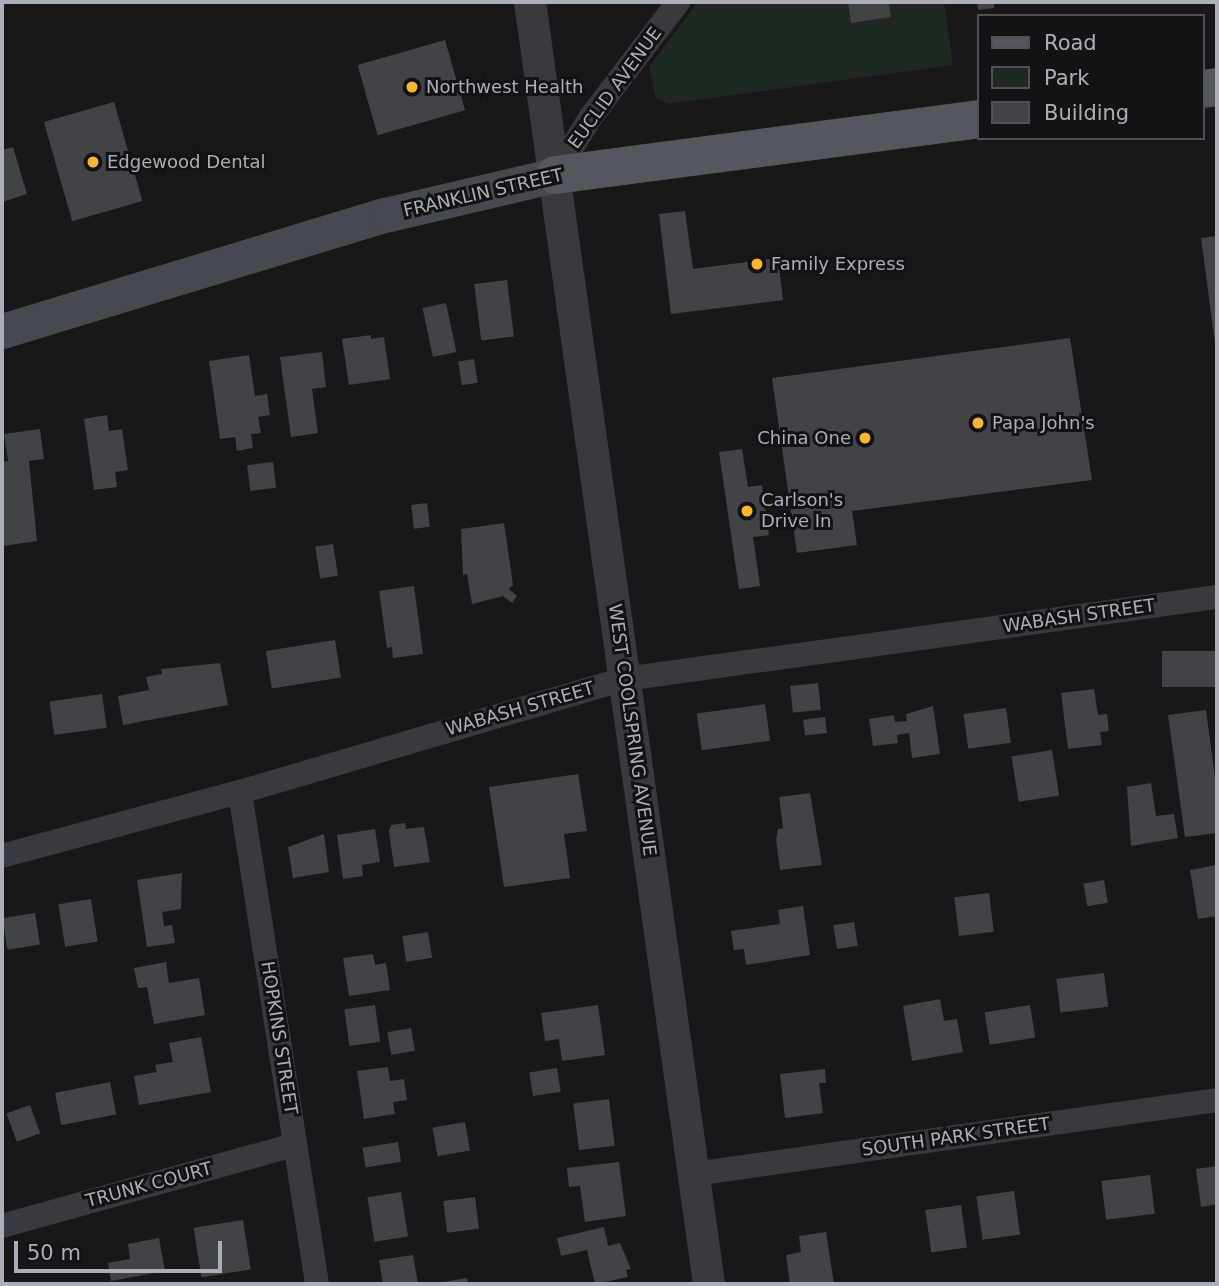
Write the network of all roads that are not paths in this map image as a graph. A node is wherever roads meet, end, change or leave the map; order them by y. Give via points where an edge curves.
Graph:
1 (530, 2) edge
2 (678, 2) edge
3 (978, 119) edge
4 (555, 175) junction
5 (2, 331) edge
6 (1217, 597) edge
7 (625, 679) junction
8 (240, 792) junction
9 (2, 856) edge
10 (1217, 1100) edge
11 (295, 1145) junction
12 (694, 1174) junction
13 (2, 1226) edge
14 (317, 1284) edge
15 (709, 1284) edge

1 - 4 street, WEST COOLSPRING AVENUE
2 - 4 street, EUCLID AVENUE via 590,118
3 - 4 main road, FRANKLIN STREET
4 - 5 main road, FRANKLIN STREET via 385,215
4 - 7 street, WEST COOLSPRING AVENUE
6 - 7 street, WABASH STREET
7 - 8 street, WABASH STREET
7 - 12 street, WEST COOLSPRING AVENUE
8 - 9 street, WABASH STREET
8 - 11 street, HOPKINS STREET
10 - 12 street, SOUTH PARK STREET
11 - 13 street, TRUNK COURT
11 - 14 street, HOPKINS STREET
12 - 15 street, WEST COOLSPRING AVENUE

